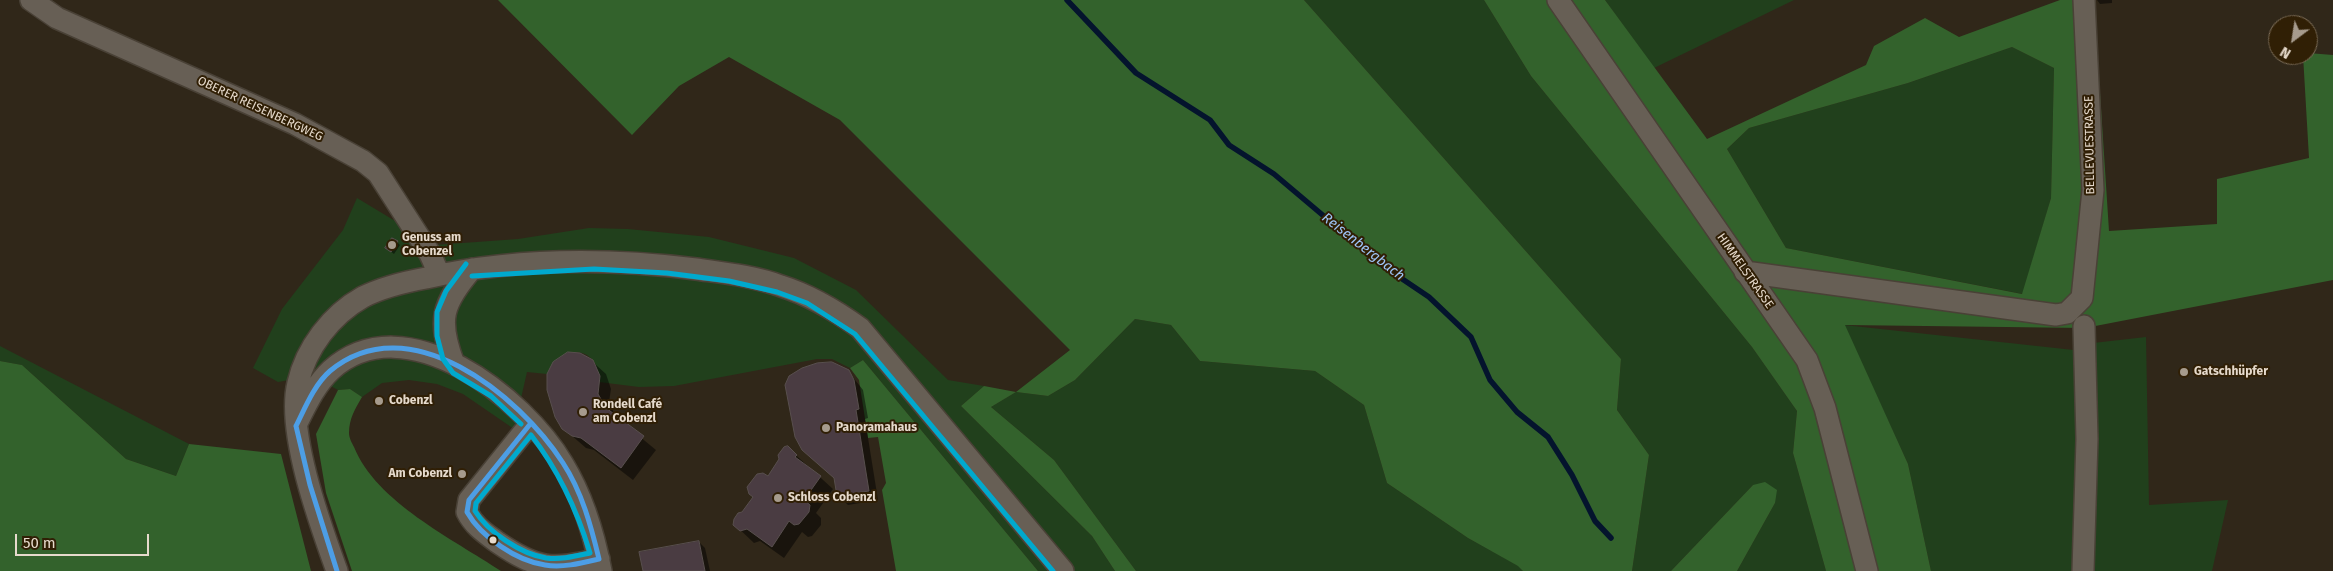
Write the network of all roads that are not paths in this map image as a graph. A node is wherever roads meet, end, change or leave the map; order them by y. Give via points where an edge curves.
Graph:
1 (31, 0) edge
2 (1558, 0) edge
3 (2084, 0) edge
4 (472, 268) junction
5 (1745, 272) junction
6 (439, 274) junction
7 (2072, 313) junction
8 (454, 364) junction
9 (531, 423) junction
10 (296, 426) junction
11 (600, 565) edge
12 (337, 571) edge
13 (1063, 571) edge
14 (1867, 571) edge
15 (2083, 571) edge

1 - 6 street, OBERER REISENBERGWEG via 58,18 295,124 363,161 378,174 430,254
2 - 5 street, HIMMELSTRASSE
3 - 7 street, BELLEVUESTRASSE via 2093,190
4 - 6 street
4 - 8 street via 454,289 445,310 445,338
4 - 13 street via 594,261 668,266 730,274 810,296 860,328
5 - 7 street
5 - 14 street, HIMMELSTRASSE via 1807,360 1818,386
6 - 10 street via 377,291 336,317 316,340 297,384
7 - 15 street, BELLEVUESTRASSE via 2087,439
8 - 9 street via 494,388
8 - 10 street via 414,349 388,347 365,351 330,371 311,395
9 - 11 street via 547,441 573,482 590,522
9 - 11 street via 469,500 470,519 522,558 540,566
10 - 12 street via 310,486

